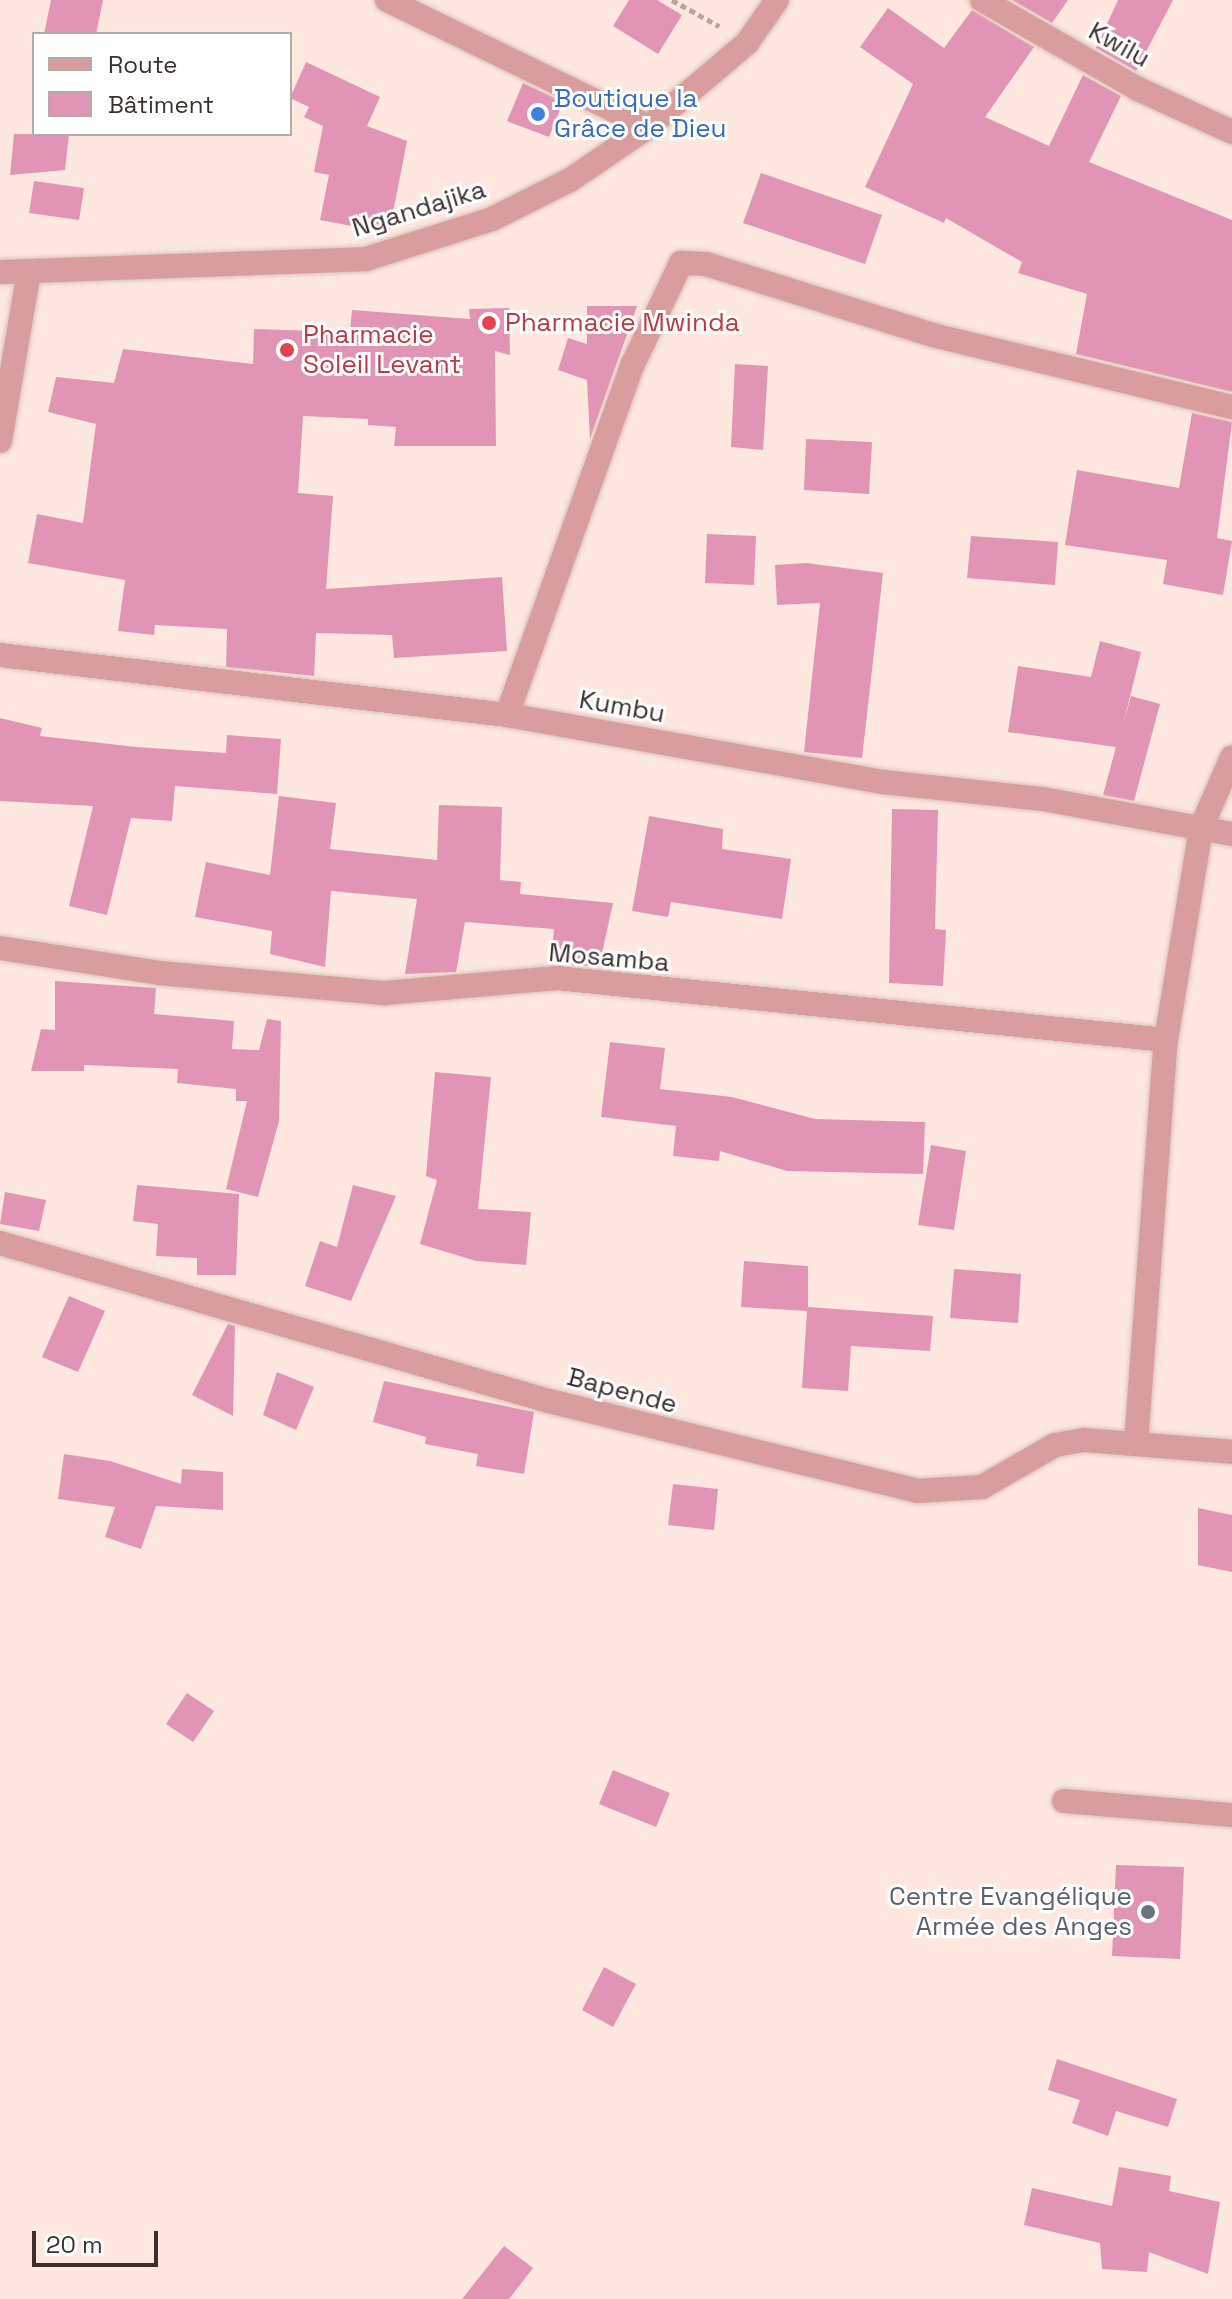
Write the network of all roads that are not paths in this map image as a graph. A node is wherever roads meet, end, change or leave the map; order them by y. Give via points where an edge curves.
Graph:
1 (387, 0) edge
2 (777, 0) edge
3 (982, 0) edge
4 (648, 127) junction
5 (1232, 132) edge
6 (0, 272) edge
7 (29, 272) junction
8 (1232, 407) edge
9 (0, 441) edge
10 (0, 655) edge
11 (507, 715) junction
12 (1232, 757) edge
13 (1201, 828) junction
14 (1232, 834) edge
15 (0, 948) edge
16 (1166, 1040) junction
17 (0, 1243) edge
18 (1136, 1444) junction
19 (1232, 1452) edge
20 (1064, 1801) dead end
21 (1232, 1815) edge

1 - 4 street
2 - 4 street, Ngandajika via 747,43
3 - 5 street, Kwilu via 1138,89
4 - 7 street, Ngandajika via 570,180 492,219 366,259
6 - 7 street, Ngandajika
7 - 9 street
8 - 11 street via 936,336 706,264 681,263 633,364
10 - 11 street, Kumbu
11 - 13 street, Kumbu via 883,782 1043,799
12 - 13 street
13 - 14 street, Kumbu
13 - 16 street
15 - 16 street, Mosamba via 159,973 385,993 557,978
16 - 18 street
17 - 18 street, Bapende via 549,1401 917,1491 982,1487 1055,1445
18 - 19 street, Bapende
20 - 21 street

